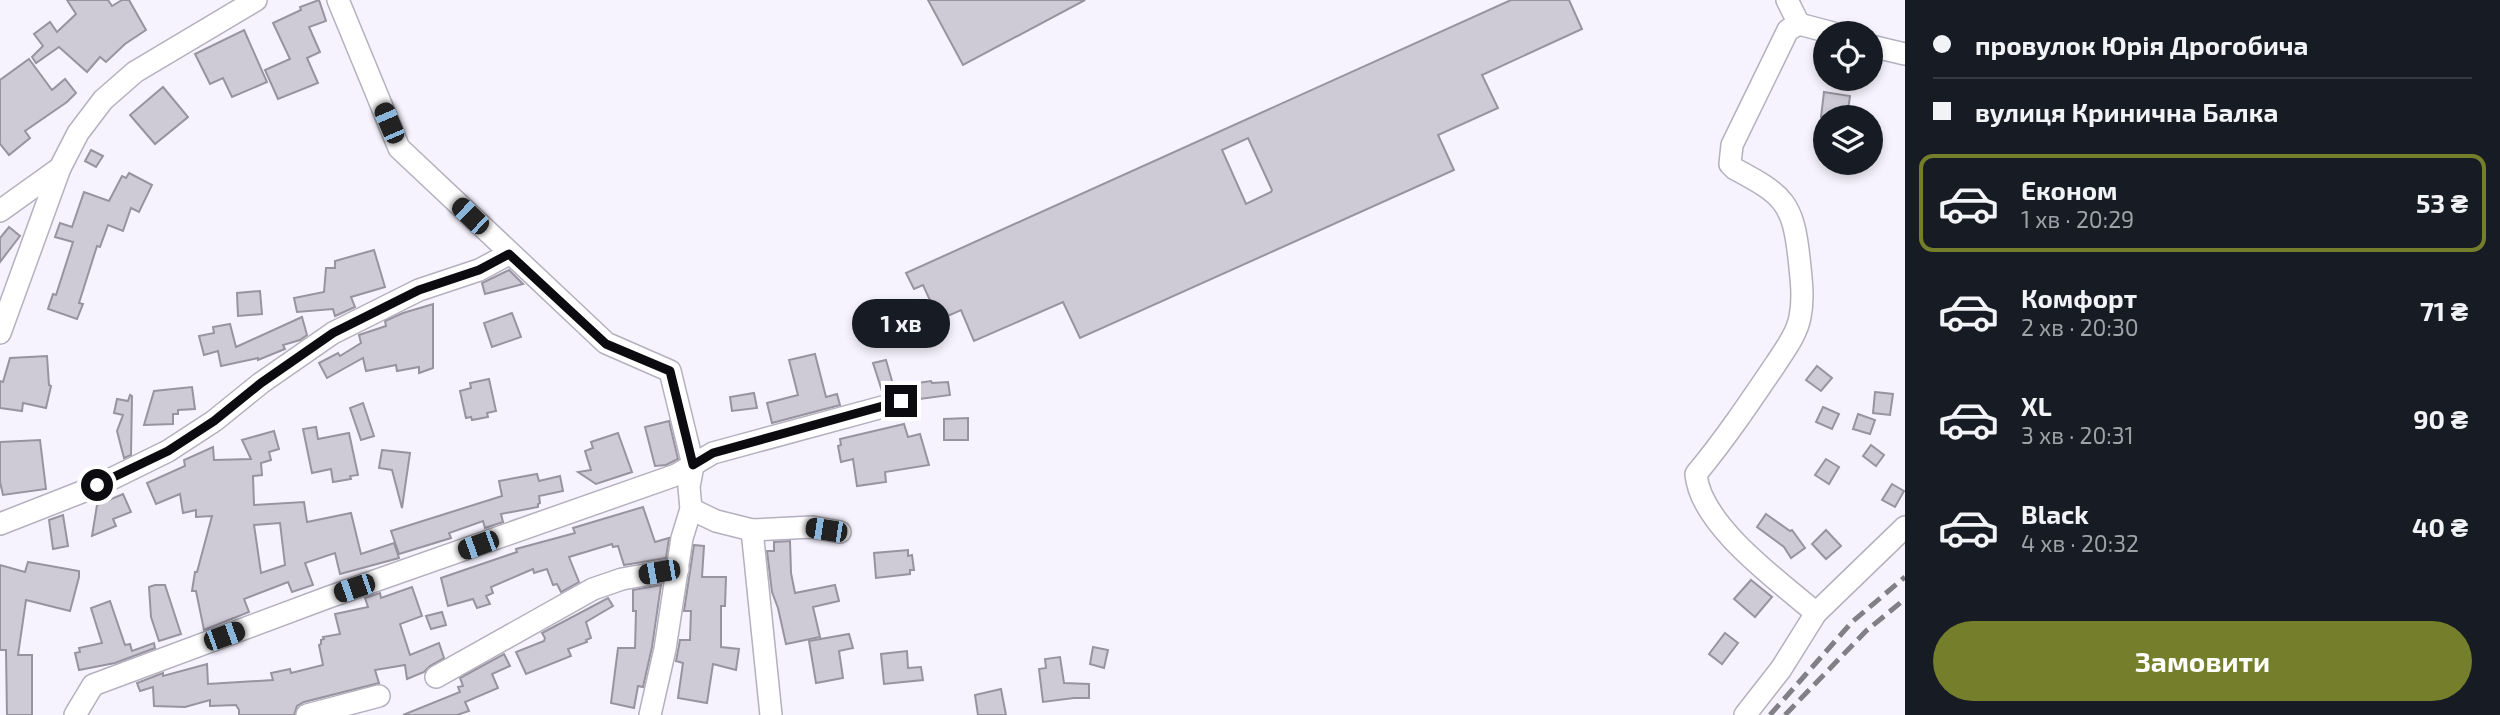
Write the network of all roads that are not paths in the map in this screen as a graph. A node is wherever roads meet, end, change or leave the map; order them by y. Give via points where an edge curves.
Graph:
1 (256, 0) edge
2 (338, 0) edge
3 (1787, 0) edge
4 (1799, 24) junction
5 (1813, 28) edge
6 (1883, 49) edge
7 (1905, 54) edge
8 (60, 168) junction
9 (0, 211) edge
10 (509, 254) junction
11 (7, 286) edge
12 (0, 333) edge
13 (901, 401) dead end
14 (693, 465) junction
15 (691, 509) junction
16 (0, 524) edge
17 (1905, 527) edge
18 (752, 530) junction
19 (840, 532) dead end
20 (678, 569) junction
21 (1816, 613) junction
22 (436, 677) dead end
23 (379, 696) dead end
24 (75, 715) edge
25 (307, 715) edge
26 (649, 715) edge
27 (771, 715) edge
28 (1745, 715) edge

1 - 8 street via 135,72 103,100
2 - 10 street via 400,148
3 - 4 street
4 - 5 street
4 - 21 street via 1788,30 1775,55 1732,145 1730,164 1776,194 1791,212 1802,289 1800,319 1739,419 1696,474 1705,503 1733,541
6 - 7 street
8 - 9 street
8 - 11 street
10 - 14 street via 606,344 670,371
10 - 16 street via 479,270 419,290 333,333 168,451
11 - 12 street
13 - 14 street via 713,453
14 - 15 street
14 - 24 street via 676,475 93,685
15 - 18 street
15 - 20 street
17 - 21 street
18 - 19 street via 812,527
18 - 27 street
20 - 22 street via 593,589
20 - 26 street
21 - 28 street
23 - 25 street

